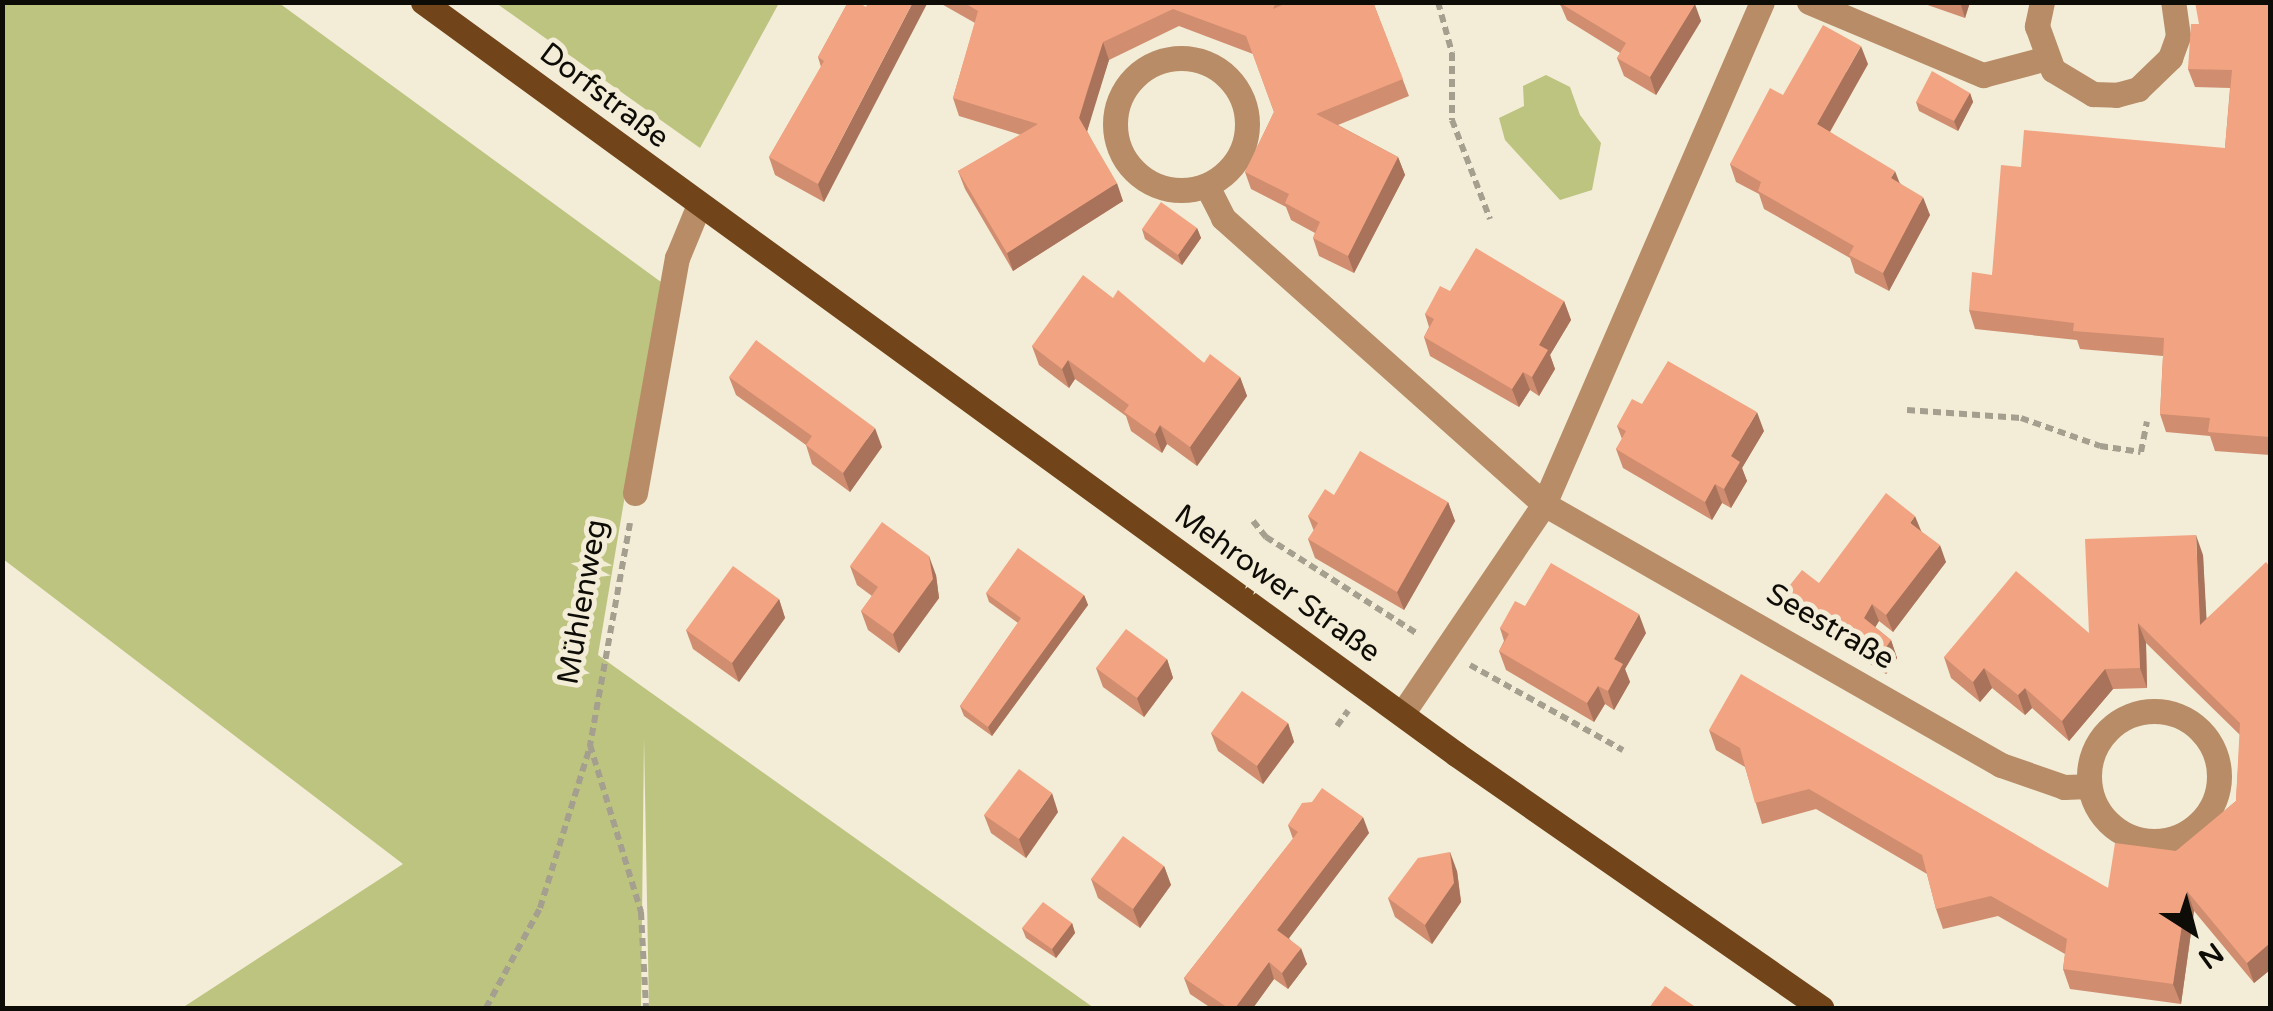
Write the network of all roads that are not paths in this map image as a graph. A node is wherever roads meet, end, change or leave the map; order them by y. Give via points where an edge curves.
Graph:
1 (422, 2) edge
2 (1762, 2) edge
3 (1809, 2) edge
4 (2042, 2) edge
5 (2173, 2) edge
6 (2046, 58) junction
7 (1206, 186) junction
8 (698, 207) junction
9 (635, 492) road end
10 (1544, 504) junction
11 (1402, 714) junction
12 (2089, 786) junction
13 (1821, 1008) edge

1 - 8 main road, Dorfstraße
2 - 10 street
3 - 6 street via 1983,75
4 - 6 street via 2038,26
5 - 6 street via 2178,36 2170,58 2138,89 2093,94 2071,85
7 - 7 street via 1240,157 1247,136 1244,103 1226,74 1207,63 1163,60 1142,70 1122,95 1114,126 1118,147 1144,180 1185,191
7 - 10 street, Seestraße via 1222,218
8 - 9 street, Mühlenweg via 677,258
8 - 11 main road, Mehrower Straße
10 - 11 street
10 - 12 street, Seestraße via 2001,766 2064,786
11 - 13 main road, Mehrower Straße
12 - 12 street via 2110,824 2149,842 2170,840 2190,831 2217,797 2216,754 2190,721 2150,711 2128,716 2097,745

